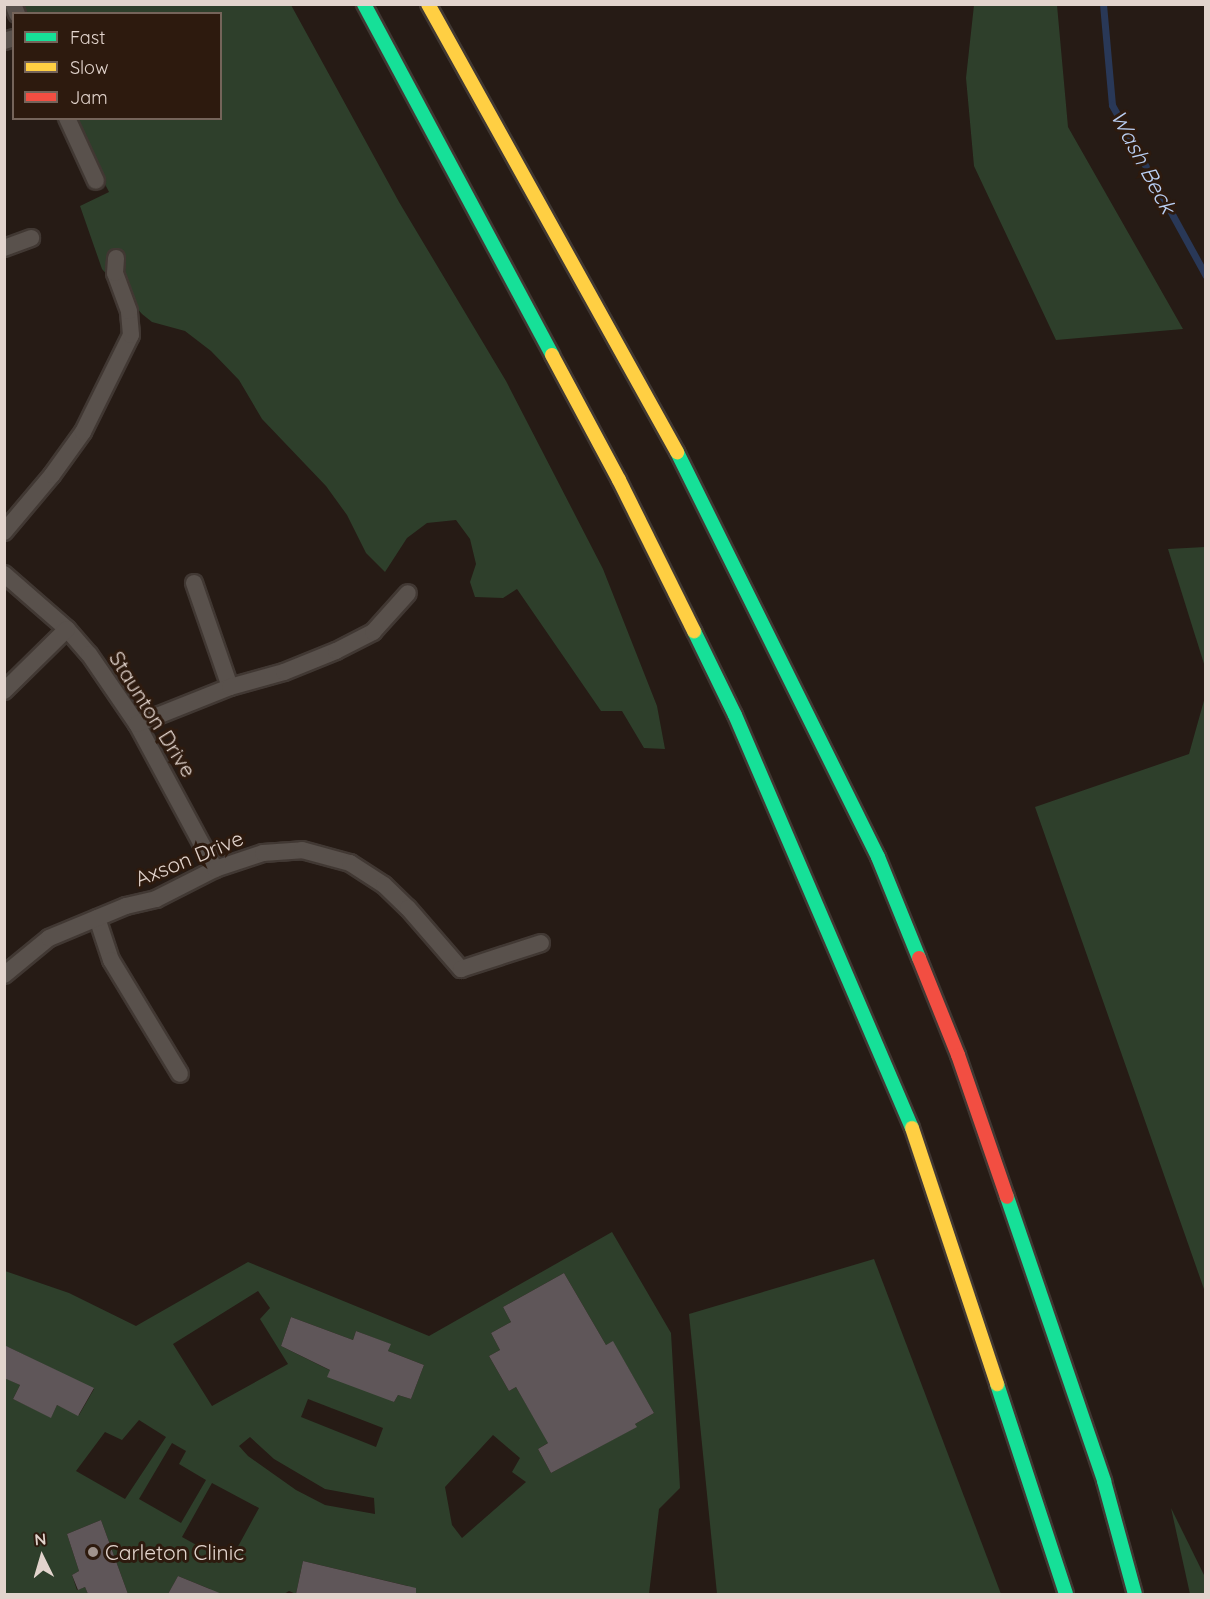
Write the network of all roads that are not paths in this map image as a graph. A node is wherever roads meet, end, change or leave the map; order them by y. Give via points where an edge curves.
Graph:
1 (364, 4) edge
2 (428, 4) edge
3 (68, 120) edge
4 (96, 180) dead end
5 (31, 237) dead end
6 (4, 248) edge
7 (116, 258) dead end
8 (4, 532) edge
9 (4, 574) edge
10 (194, 583) dead end
11 (408, 593) dead end
12 (66, 629) junction
13 (230, 687) junction
14 (4, 691) edge
15 (137, 724) junction
16 (215, 869) junction
17 (97, 918) junction
18 (541, 943) dead end
19 (4, 975) edge
20 (180, 1074) dead end
21 (1066, 1594) edge
22 (1135, 1594) edge

1 - 21 highway via 619,480 735,715 916,1138
2 - 22 highway via 673,445 878,858 958,1054 1104,1481
3 - 4 street
5 - 6 street
7 - 8 street via 115,273 129,311 131,335 82,432
9 - 12 street, Staunton Drive
10 - 13 street
11 - 13 street via 373,632 284,672
12 - 14 street
12 - 15 street, Staunton Drive via 89,654
13 - 15 street
15 - 16 street, Staunton Drive
16 - 17 street, Axson Drive via 156,899
16 - 18 street, Axson Drive via 262,853 302,850 351,863 384,885 408,908 461,969
17 - 19 street, Axson Drive via 49,938
17 - 20 street via 111,960

